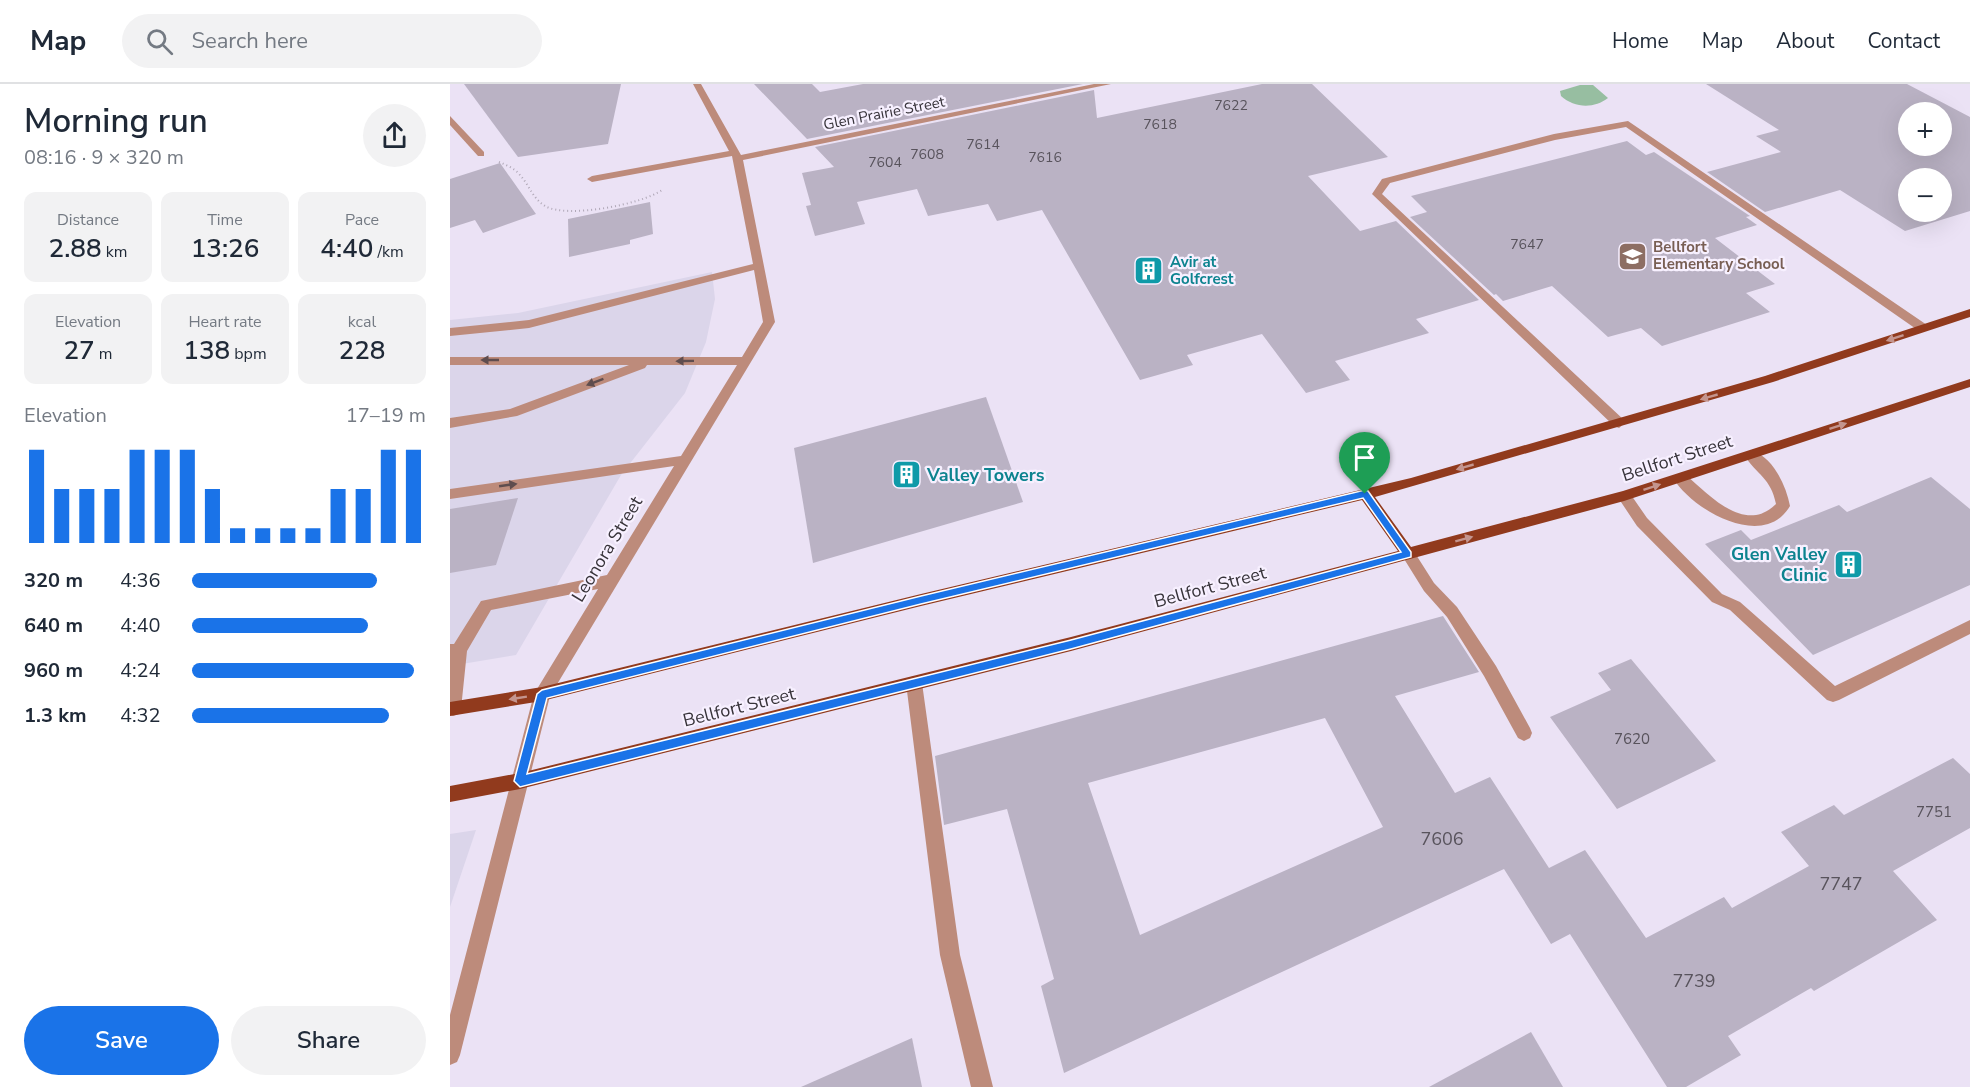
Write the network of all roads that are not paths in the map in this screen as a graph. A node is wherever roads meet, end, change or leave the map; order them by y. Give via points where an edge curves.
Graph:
1 (697, 84) edge
2 (1107, 84) edge
3 (450, 119) edge
4 (481, 154) dead end
5 (737, 155) junction
6 (592, 179) dead end
7 (758, 266) junction
8 (1970, 313) edge
9 (1923, 328) junction
10 (450, 332) edge
11 (450, 361) edge
12 (744, 361) junction
13 (650, 362) junction
14 (1970, 383) edge
15 (450, 423) edge
16 (1618, 423) junction
17 (1751, 455) junction
18 (684, 460) junction
19 (1680, 478) junction
20 (450, 494) edge
21 (1365, 494) junction
22 (1624, 496) junction
23 (1408, 554) junction
24 (611, 580) junction
25 (1970, 627) edge
26 (455, 650) edge
27 (914, 683) junction
28 (542, 694) junction
29 (452, 709) edge
30 (1524, 733) dead end
31 (520, 781) junction
32 (450, 794) edge
33 (450, 1055) edge
34 (982, 1087) edge

1 - 5 street, Leonora Street
2 - 5 street, Glen Prairie Street
3 - 4 street
5 - 6 street, Glen Prairie Street
5 - 7 street, Leonora Street
7 - 10 street via 529,324
7 - 12 street, Leonora Street via 769,322
8 - 9 main road
9 -> 16 main road via 1770,379
9 - 16 street via 1628,124 1554,137 1386,180 1377,194
13 -> 11 street
12 -> 13 street
12 - 18 street, Leonora Street
13 -> 15 street via 512,413
17 -> 14 main road, Bellfort Street
16 -> 21 main road
17 - 19 main road, Bellfort Street
17 - 19 street via 1781,489 1783,506 1769,518 1748,521 1727,515
20 -> 18 street
18 - 24 street, Leonora Street
22 -> 19 main road, Bellfort Street
21 - 23 main road
21 - 28 main road
23 -> 22 main road, Bellfort Street
22 - 25 street via 1642,522 1717,598 1735,606 1833,695
23 - 27 main road, Bellfort Street
23 - 30 street via 1429,587 1452,612
24 - 26 street via 486,605
24 - 28 street, Leonora Street
26 - 29 street
27 - 31 main road, Bellfort Street
27 - 34 street via 950,955
28 -> 29 main road
28 - 31 street, Leonora Street
31 - 32 main road, Bellfort Street
31 - 33 street, Leonora Street

